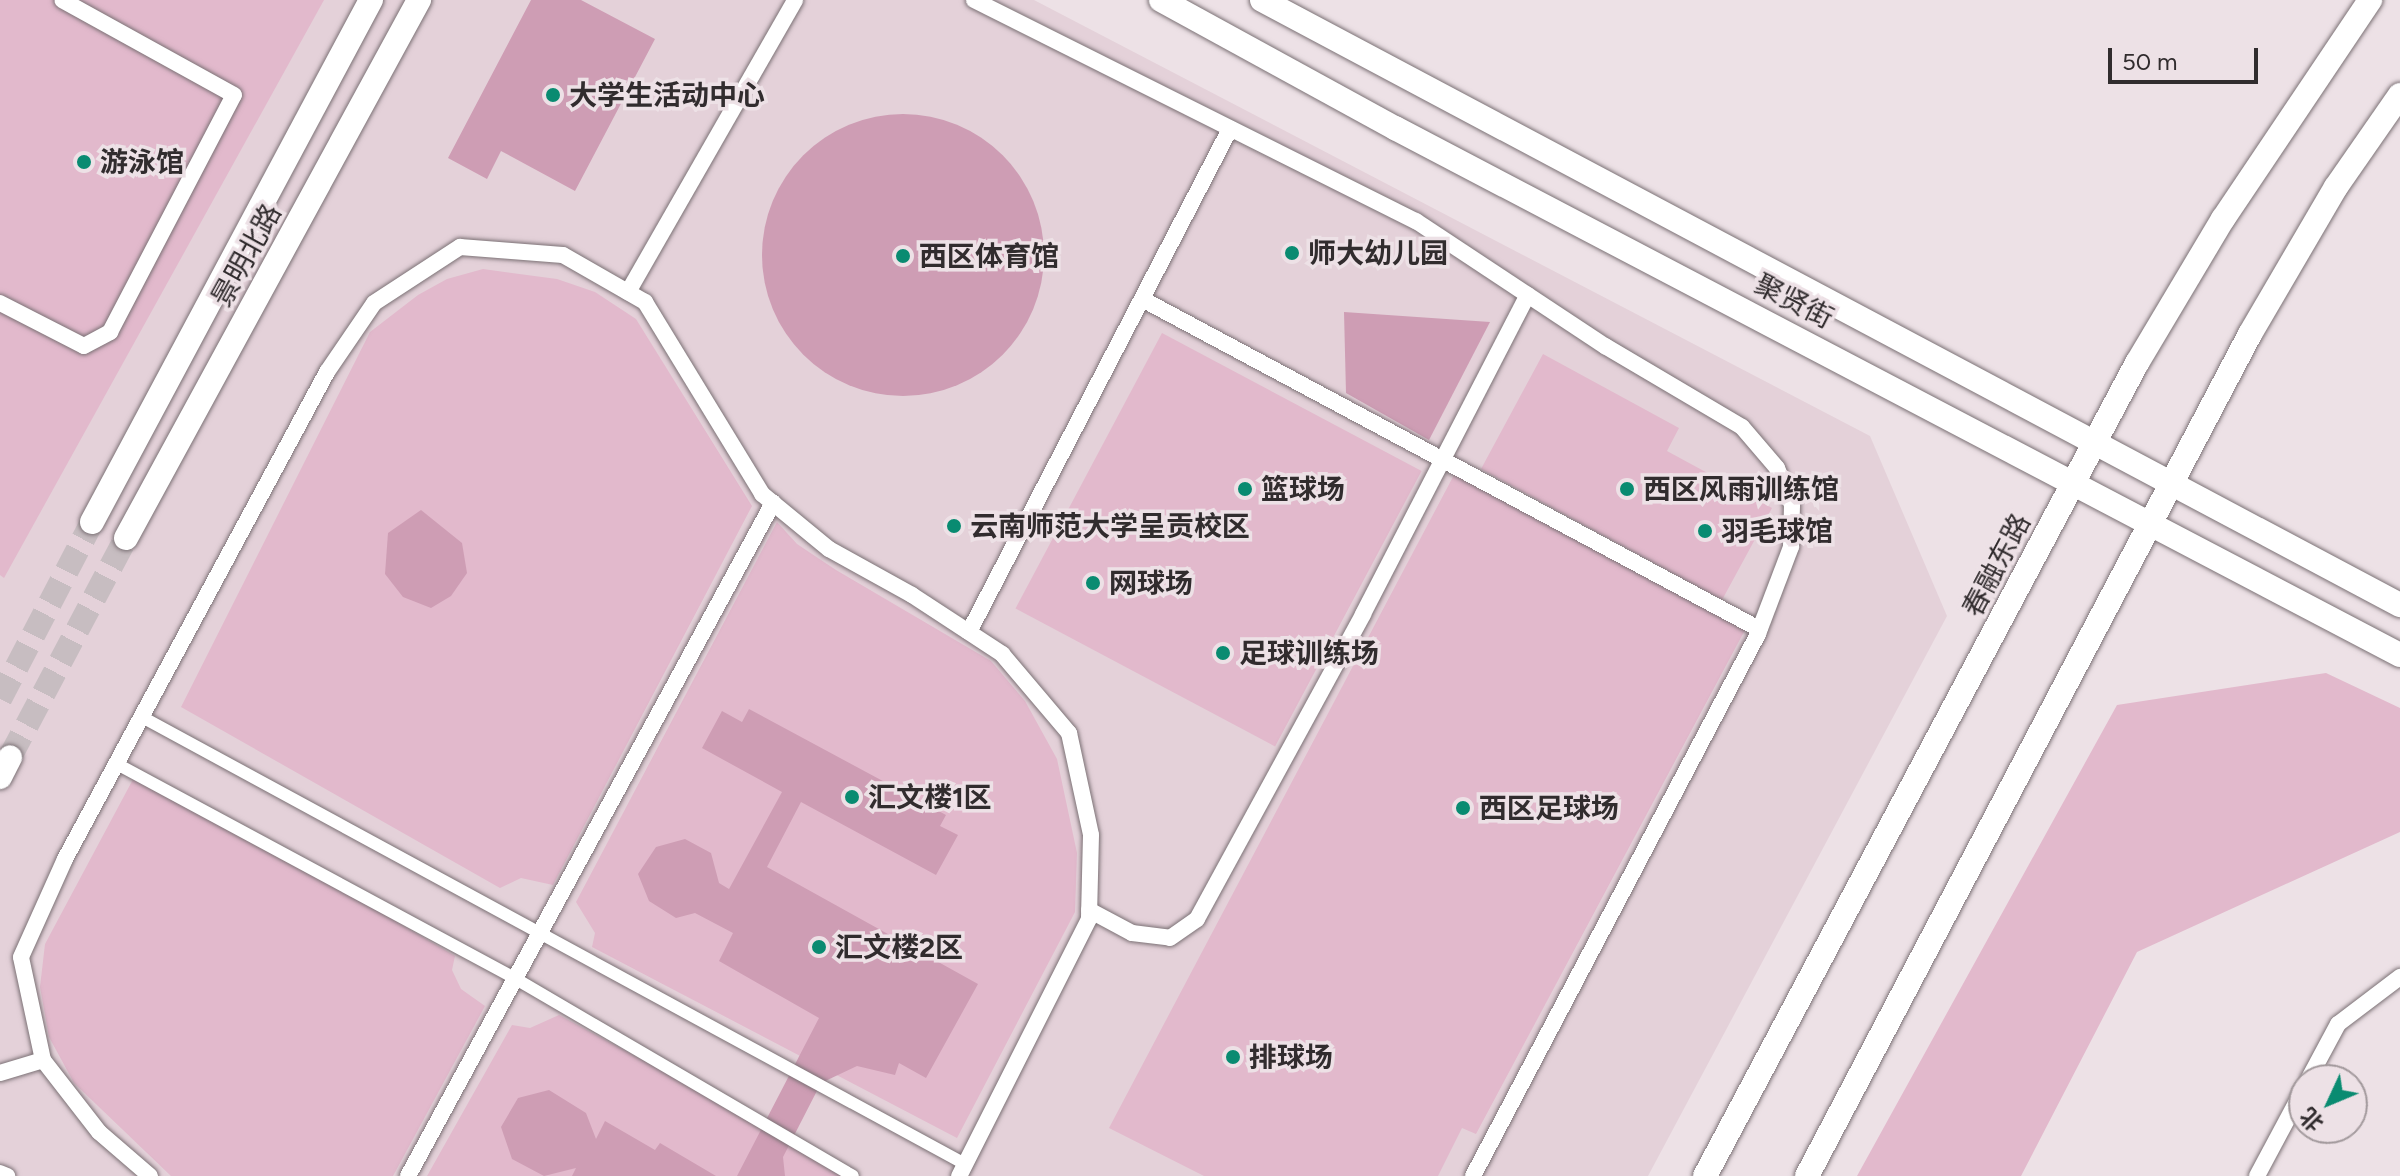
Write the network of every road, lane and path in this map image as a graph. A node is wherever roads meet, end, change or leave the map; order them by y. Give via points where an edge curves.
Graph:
1 (62, 0) edge
2 (371, 0) edge
3 (419, 0) edge
4 (795, 0) edge
5 (974, 0) edge
6 (1161, 0) edge
7 (1262, 0) edge
8 (2370, 0) edge
9 (2400, 95) edge
10 (1230, 129) junction
11 (628, 292) junction
12 (1528, 295) junction
13 (1142, 299) junction
14 (0, 303) edge
15 (2094, 441) junction
16 (1441, 463) junction
17 (2074, 481) junction
18 (2171, 483) junction
19 (773, 503) junction
20 (92, 522) tunnel mouth
21 (2150, 522) junction
22 (126, 538) tunnel mouth
23 (2400, 605) edge
24 (1759, 629) junction
25 (969, 632) junction
26 (2400, 655) edge
27 (142, 717) junction
28 (117, 764) junction
29 (1089, 910) junction
30 (541, 934) junction
31 (2400, 977) edge
32 (516, 979) junction
33 (43, 1060) junction
34 (2317, 1064) edge
35 (0, 1073) edge
36 (2288, 1118) edge
37 (962, 1170) edge
38 (0, 1173) edge
39 (7, 1176) edge
40 (150, 1176) edge
41 (408, 1176) edge
42 (853, 1176) edge
43 (1473, 1176) edge
44 (1705, 1176) edge
45 (1807, 1176) edge
46 (2257, 1176) edge

1 - 14 street via 234,95 110,332 84,346
2 - 20 main road, 景明北路
3 - 22 main road, 景明北路
4 - 11 street
5 - 10 street
6 - 17 main road, 聚贤街 via 1395,128
7 - 15 main road, 聚贤街
8 - 15 main road, 春融东路 via 2223,219
9 - 18 main road via 2328,200
10 - 12 street via 1416,221
10 - 13 street
11 - 19 street via 645,302 762,494
11 - 27 street via 563,255 460,247 374,303 327,372
12 - 16 street
12 - 24 street via 1742,427 1777,468 1792,505 1791,547
13 - 16 street
13 - 25 street
15 - 17 main road, 春融东路
15 - 18 main road, 聚贤街
16 - 24 street
16 - 29 street via 1197,919 1170,938 1132,933
17 - 21 main road, 聚贤街
17 - 44 main road, 春融东路
18 - 21 main road
18 - 23 main road, 聚贤街
19 - 25 street via 829,549
19 - 30 street
21 - 26 main road, 聚贤街
21 - 45 main road
24 - 43 street
25 - 29 street via 1002,654 1069,733 1091,835
27 - 28 street
27 - 30 street
28 - 32 street
28 - 33 street via 65,859 21,957
29 - 37 street
30 - 32 street
30 - 37 street
31 - 34 street via 2338,1024
32 - 41 street
32 - 42 street
33 - 35 street
33 - 40 street via 99,1132
36 - 46 street
38 - 39 street

